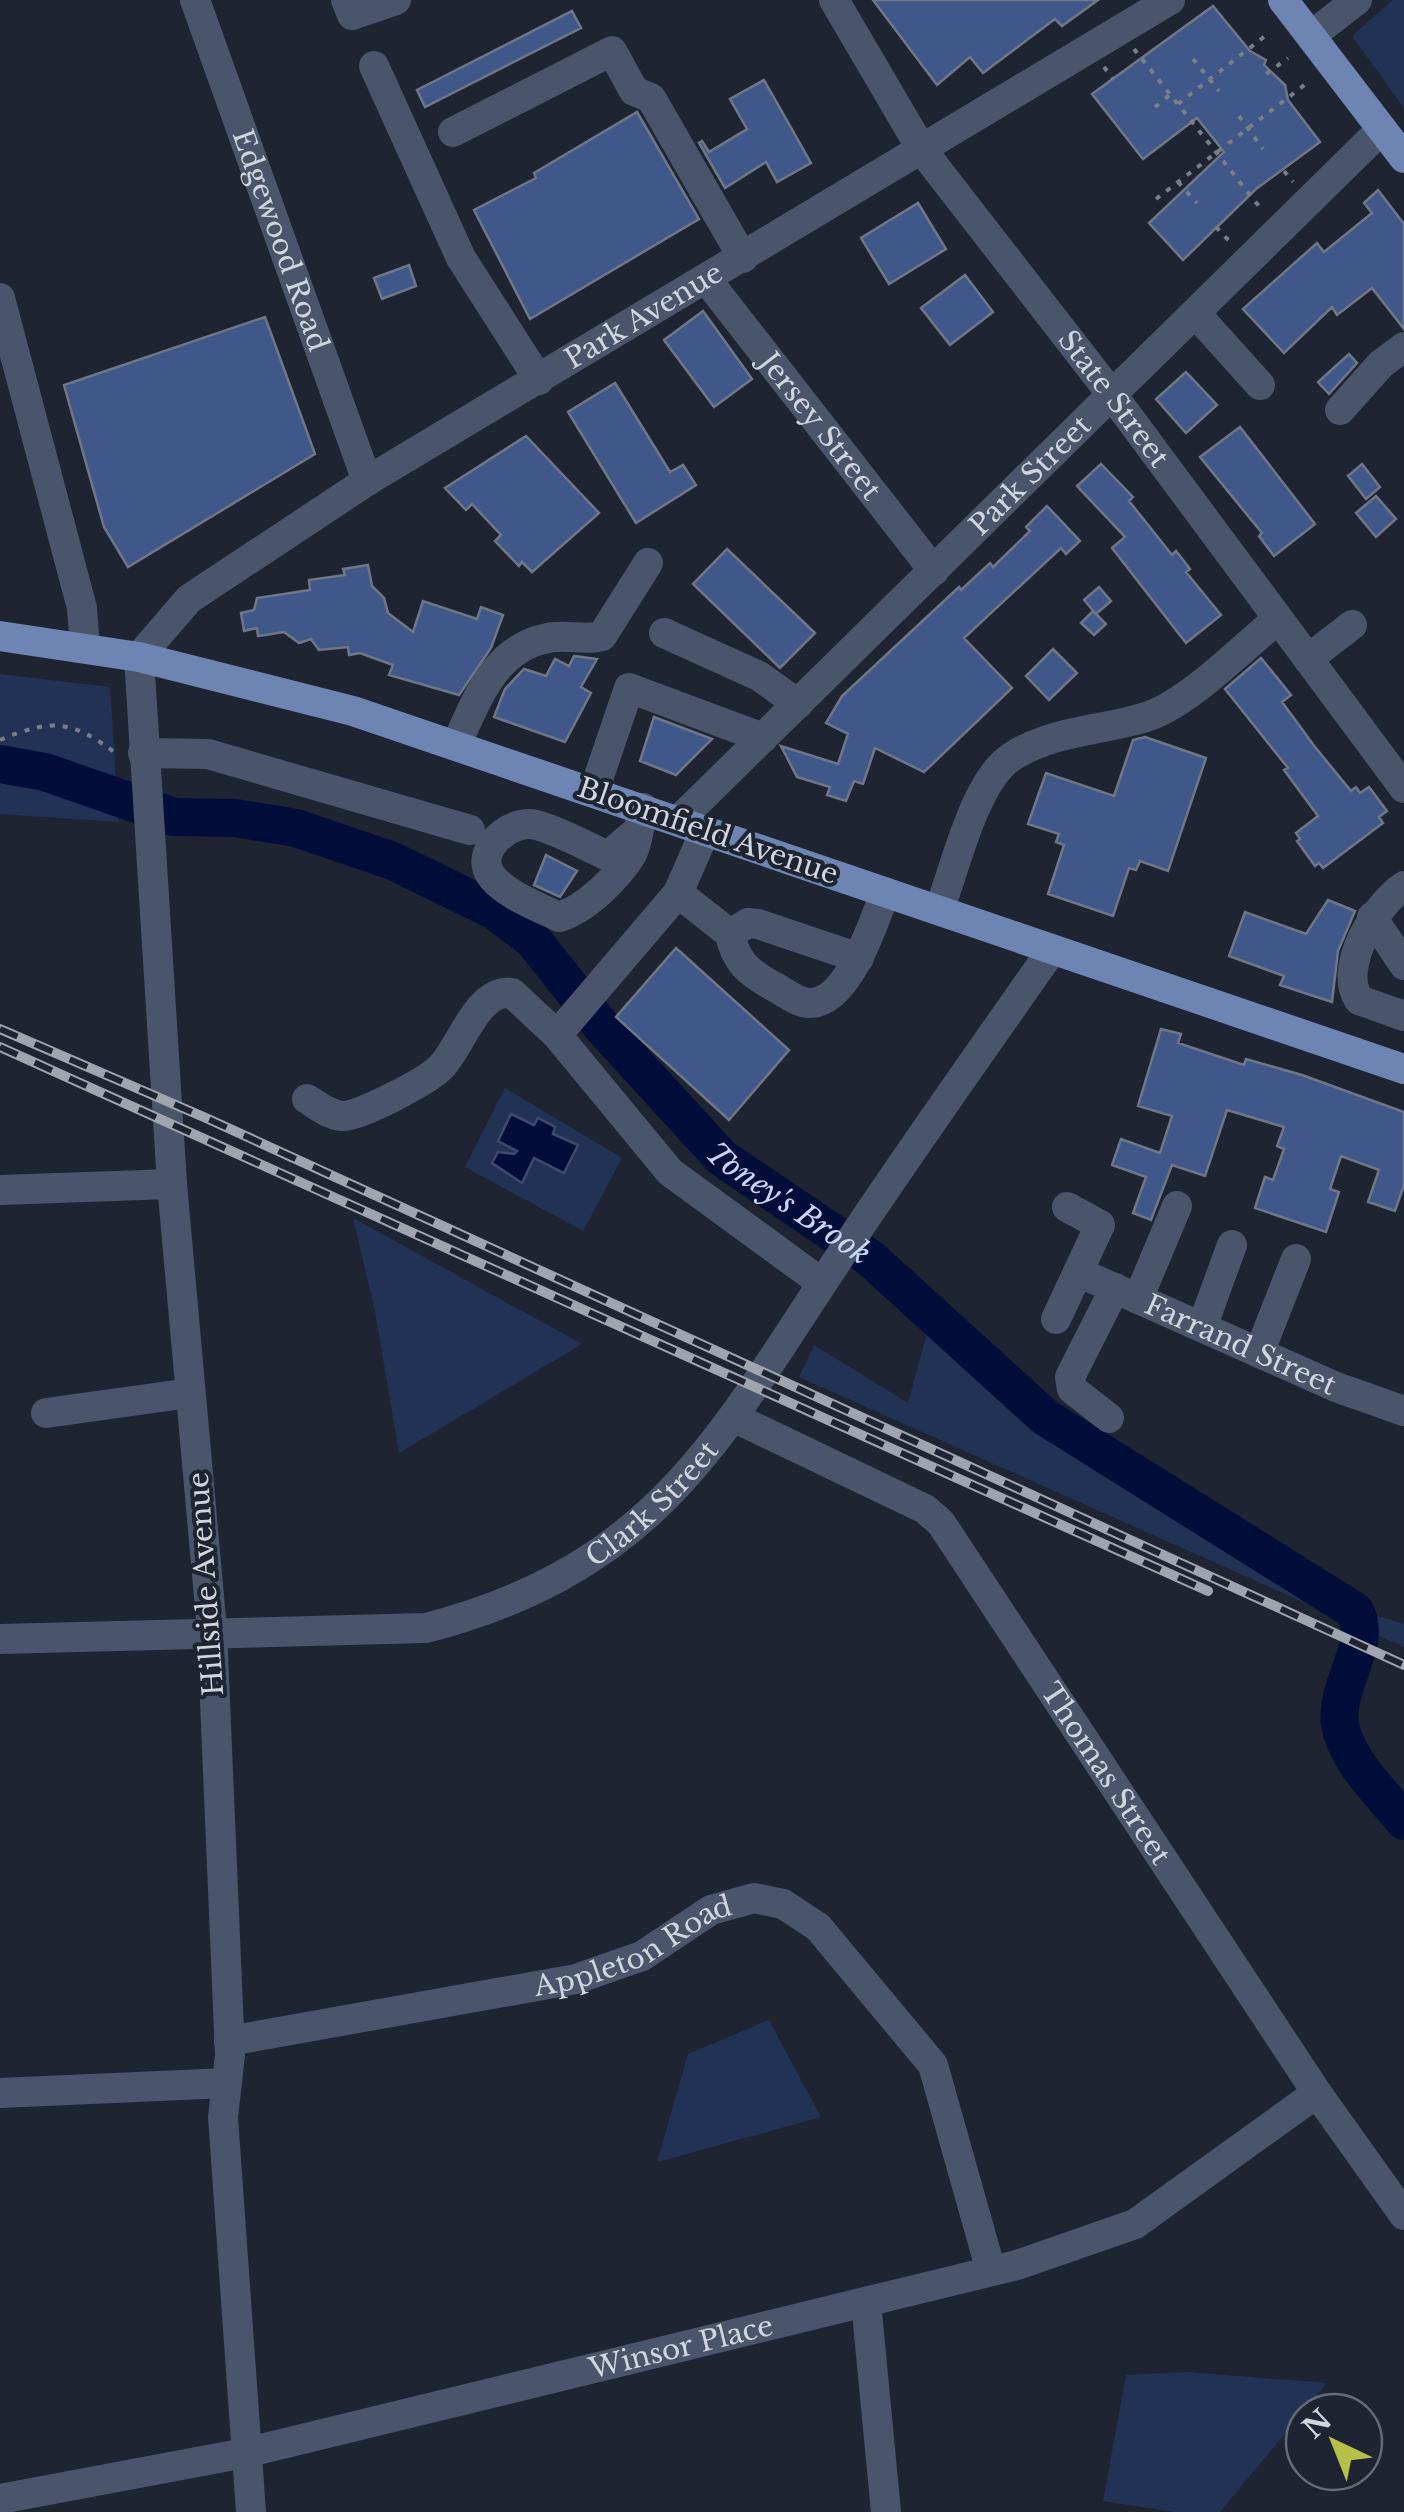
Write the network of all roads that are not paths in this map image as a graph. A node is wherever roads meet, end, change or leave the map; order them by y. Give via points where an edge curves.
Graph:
1 (195, 0) edge
2 (346, 0) edge
3 (396, 0) edge
4 (834, 0) edge
5 (1170, 0) edge
6 (1283, 0) edge
7 (1357, 0) edge
8 (1312, 35) junction
9 (374, 66) dead end
10 (1382, 129) junction
11 (453, 132) dead end
12 (922, 150) junction
13 (1404, 158) edge
14 (743, 258) junction
15 (707, 280) junction
16 (0, 298) edge
17 (1196, 314) junction
18 (1404, 347) edge
19 (538, 380) junction
20 (1260, 385) dead end
21 (1113, 396) junction
22 (1340, 410) dead end
23 (367, 481) junction
24 (648, 563) dead end
25 (934, 571) junction
26 (1278, 619) junction
27 (1352, 625) dead end
28 (664, 632) dead end
29 (0, 636) edge
30 (85, 646) junction
31 (139, 656) junction
32 (1308, 659) junction
33 (798, 704) junction
34 (763, 738) junction
35 (456, 745) junction
36 (134, 762) junction
37 (1404, 788) edge
38 (594, 791) junction
39 (640, 821) junction
40 (692, 825) junction
41 (470, 830) dead end
42 (1404, 886) edge
43 (885, 892) junction
44 (678, 893) junction
45 (939, 910) junction
46 (730, 934) junction
47 (1387, 941) edge
48 (1052, 950) junction
49 (858, 958) junction
50 (1396, 1007) edge
51 (566, 1024) junction
52 (1364, 1056) junction
53 (1404, 1069) edge
54 (307, 1099) dead end
55 (172, 1184) junction
56 (0, 1190) edge
57 (1178, 1206) dead end
58 (1067, 1207) dead end
59 (1232, 1245) dead end
60 (1296, 1259) dead end
61 (1078, 1272) junction
62 (822, 1283) junction
63 (1126, 1293) junction
64 (1056, 1319) dead end
65 (1202, 1327) junction
66 (1259, 1352) junction
67 (190, 1393) junction
68 (46, 1412) dead end
69 (1404, 1412) edge
70 (735, 1418) junction
71 (1109, 1418) dead end
72 (212, 1630) junction
73 (0, 1639) edge
74 (230, 2041) junction
75 (227, 2084) junction
76 (0, 2093) edge
77 (1317, 2093) junction
78 (1404, 2215) edge
79 (992, 2271) junction
80 (866, 2302) junction
81 (246, 2453) junction
82 (0, 2498) edge
83 (251, 2512) edge
84 (886, 2512) edge

1 - 23 street, Edgewood Road
2 - 3 street via 352,16
4 - 12 street, State Street
5 - 12 street, Park Avenue
6 - 8 main road
7 - 8 street
8 - 10 main road
9 - 19 street via 461,258
10 - 13 main road
10 - 17 street, Park Street
11 - 14 street via 612,51 634,91 651,98
12 - 14 street, Park Avenue
12 - 21 street, State Street
14 - 15 street, Park Avenue
15 - 19 street, Park Avenue
15 - 25 street, Jersey Street
16 - 30 street via 82,608
17 - 20 street
17 - 21 street, Park Street
18 - 22 street
19 - 23 street, Park Avenue
21 - 25 street, Park Street
21 - 26 street, State Street
23 - 31 street, Park Avenue via 188,598
24 - 35 street via 602,636 523,644 502,663 485,682
25 - 33 street, Park Street
26 - 32 street, State Street
26 - 45 street via 1152,715 1056,737 1008,759 983,791
27 - 32 street
28 - 33 street via 759,676
29 - 30 main road, Bloomfield Avenue
30 - 31 main road, Bloomfield Avenue
31 - 35 main road, Bloomfield Avenue via 305,697
31 - 36 street, Hillside Avenue
32 - 37 street, State Street
33 - 34 street, Park Street
34 - 38 street via 629,688
34 - 40 street, Park Street
35 - 38 main road, Bloomfield Avenue
36 - 41 street via 208,754
36 - 55 street, Hillside Avenue via 146,826
38 - 39 main road, Bloomfield Avenue
39 - 39 street via 608,856 534,824 515,826 493,843 488,872 509,892 559,917 583,906 631,856
39 - 40 main road, Bloomfield Avenue
40 - 43 main road, Bloomfield Avenue
40 - 44 street
42 - 47 street
43 - 45 main road, Bloomfield Avenue
43 - 49 street
44 - 46 street
44 - 51 street
45 - 48 main road, Bloomfield Avenue
46 - 49 street via 758,924
46 - 49 street via 740,962 757,978 804,1003 824,999
47 - 50 street via 1352,971 1352,984 1359,1000
48 - 52 main road, Bloomfield Avenue
48 - 62 street, Clark Street
50 - 52 street
51 - 54 street via 502,992 486,1002 443,1065 426,1078 350,1114 328,1112
51 - 62 street via 670,1172
52 - 53 main road, Bloomfield Avenue
55 - 56 street
55 - 67 street, Hillside Avenue
57 - 63 street
58 - 61 street via 1100,1224
59 - 65 street
60 - 66 street
61 - 63 street, Farrand Street
61 - 64 street
62 - 70 street, Clark Street
63 - 65 street, Farrand Street
63 - 71 street via 1070,1377 1072,1388
65 - 66 street, Farrand Street
66 - 69 street, Farrand Street
67 - 68 street
67 - 72 street, Hillside Avenue
70 - 72 street, Clark Street via 686,1478 626,1535 482,1614 426,1628
70 - 77 street, Thomas Street via 925,1509 942,1524
72 - 73 street, Clark Street
72 - 74 street, Hillside Avenue
74 - 75 street, Hillside Avenue
74 - 79 street, Appleton Road via 576,1980 642,1956 711,1910 754,1898 783,1904 818,1926 933,2065
75 - 76 street
75 - 81 street, Hillside Avenue via 223,2117
77 - 78 street, Thomas Street
77 - 79 street, Winsor Place via 1136,2224
79 - 80 street, Winsor Place
80 - 81 street, Winsor Place
80 - 84 street
81 - 82 street, Winsor Place
81 - 83 street, Hillside Avenue

